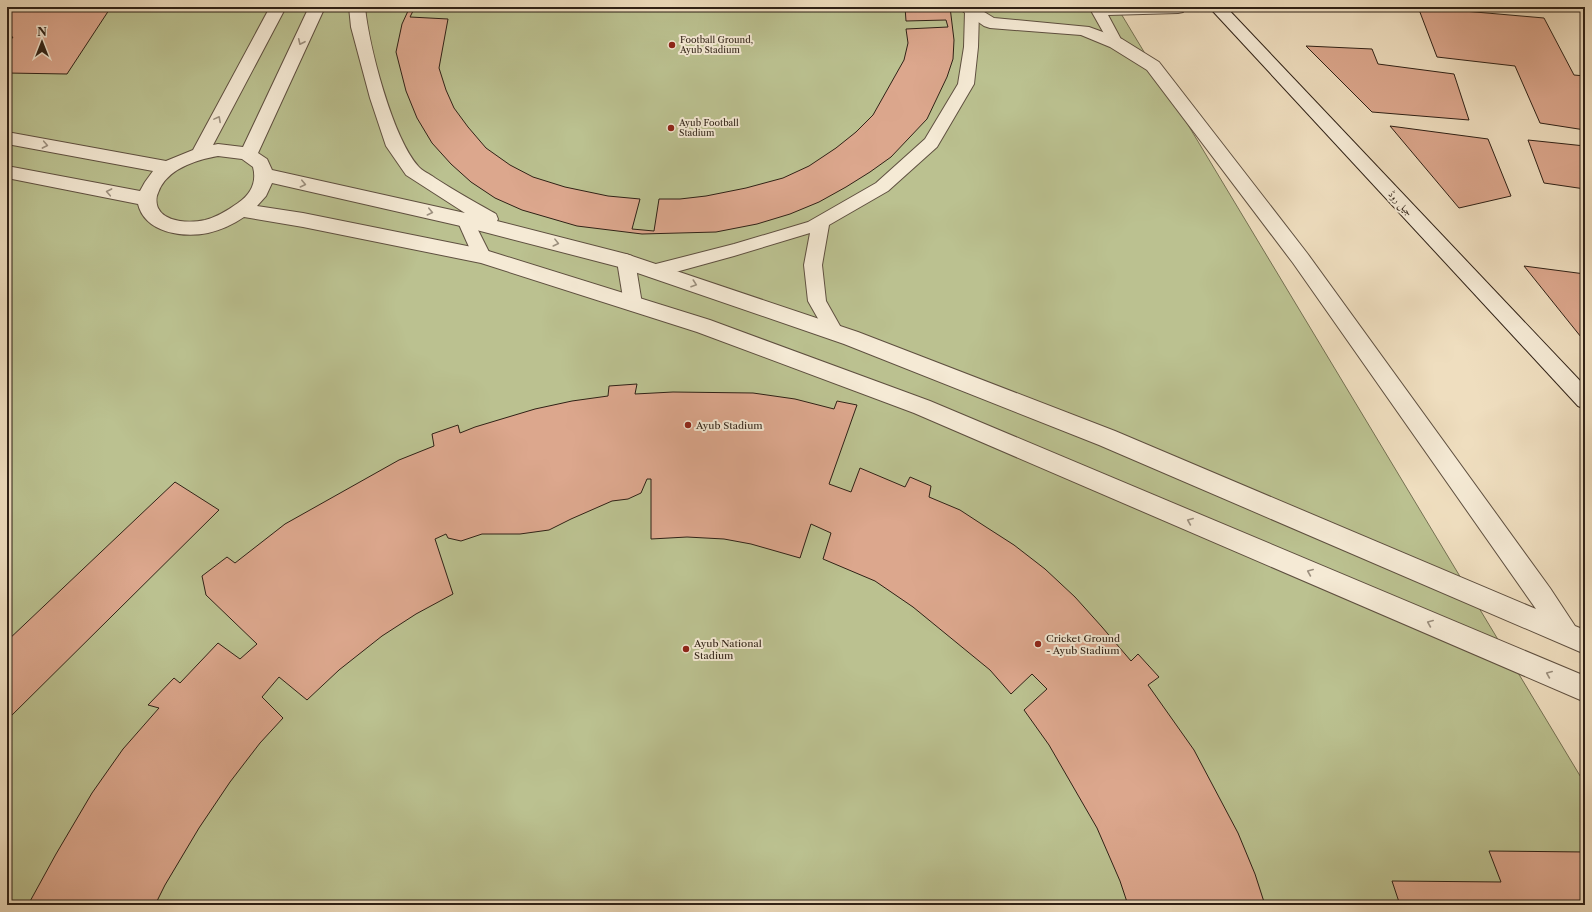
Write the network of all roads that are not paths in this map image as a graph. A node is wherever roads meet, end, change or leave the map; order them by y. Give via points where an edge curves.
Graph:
1 (278, 7) edge
2 (317, 7) edge
3 (357, 7) edge
4 (1217, 7) edge
5 (969, 9) edge
6 (1097, 9) edge
7 (1178, 9) dead end
8 (1116, 42) junction
9 (7, 138) edge
10 (200, 153) junction
11 (249, 154) junction
12 (169, 168) junction
13 (7, 172) edge
14 (265, 175) junction
15 (443, 192) junction
16 (147, 200) junction
17 (243, 210) junction
18 (465, 220) junction
19 (821, 222) junction
20 (509, 231) junction
21 (482, 256) junction
22 (626, 261) junction
23 (654, 271) junction
24 (633, 304) junction
25 (835, 333) junction
26 (1585, 400) edge
27 (1566, 633) junction
28 (1585, 642) edge
29 (1585, 689) edge

10 -> 1 street
2 -> 11 street
3 - 15 street via 359,27 378,98 395,146 412,170
4 - 26 street, جیل روڈ
5 - 8 street via 990,23 1083,30
5 - 19 lane via 971,47 966,84 930,143 882,187
6 - 7 lane
6 - 8 lane
8 - 27 street via 1153,66 1300,258
9 -> 12 street
10 - 11 street via 235,150
10 - 12 street
11 - 14 street via 263,166
12 - 16 street via 150,188
16 -> 13 street
14 - 17 street via 263,187 256,199
14 -> 18 street
15 - 18 street
15 - 20 street
16 - 17 street via 149,211 157,221 170,227 188,229 226,220
17 - 21 street
18 - 20 street
18 - 21 lane
19 - 23 lane via 734,250
19 - 25 lane via 814,265 818,302
20 -> 22 street
21 - 24 street
22 - 23 street
22 - 24 lane
23 -> 25 street
29 -> 24 street via 922,407 703,326
25 - 27 street via 1107,438
27 - 28 street

